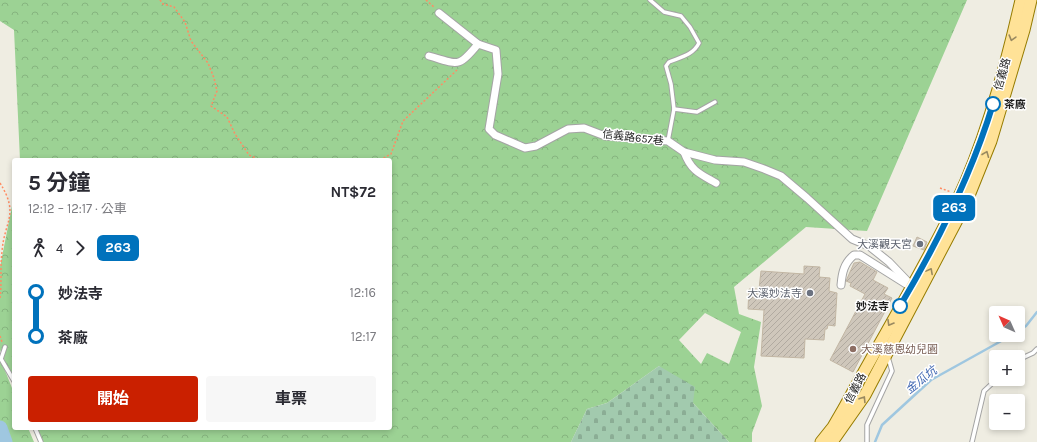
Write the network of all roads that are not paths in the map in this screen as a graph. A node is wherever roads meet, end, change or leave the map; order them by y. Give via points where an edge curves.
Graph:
1 (650, 0) edge
2 (1021, 0) edge
3 (1030, 0) edge
4 (439, 13) road end
5 (478, 44) junction
6 (429, 56) dead end
7 (715, 102) dead end
8 (674, 109) junction
9 (668, 141) junction
10 (684, 152) junction
11 (716, 183) dead end
12 (841, 285) dead end
13 (915, 289) junction
14 (877, 346) junction
15 (5, 347) dead end
16 (1037, 349) edge
17 (887, 353) junction
18 (1025, 357) edge
19 (12, 378) edge
20 (989, 386) edge
21 (36, 430) edge
22 (41, 442) edge
23 (821, 442) edge
24 (832, 442) edge
25 (867, 442) edge
26 (972, 442) edge

1 - 8 lane via 664,12 681,16 699,43 696,50 668,62 666,66
2 -> 13 main road, 信義路 via 983,137 958,201
13 -> 3 main road, 信義路 via 966,203 991,141 1024,30
4 - 5 street
5 - 6 street via 466,60 454,64
5 - 9 street, 信義路657巷 via 496,50 498,74 489,129 495,135 526,148 536,146 568,129 584,128 605,136
7 - 8 lane via 697,112
8 - 9 lane
9 - 10 street, 信義路657巷
10 - 11 street via 688,164
10 - 13 street, 信義路657巷 via 715,160 744,162 781,176 852,239 869,246 889,262
12 - 13 street via 842,272 848,260 854,255 860,255
13 -> 14 main road, 信義路
13 - 17 main road, 信義路
14 - 17 lane
14 - 23 main road, 信義路 via 833,427
15 - 19 lane via 1,359
16 - 18 lane
24 -> 17 main road, 信義路 via 865,395
17 - 25 lane via 892,371 867,425
20 - 26 lane via 984,391
21 - 22 lane

